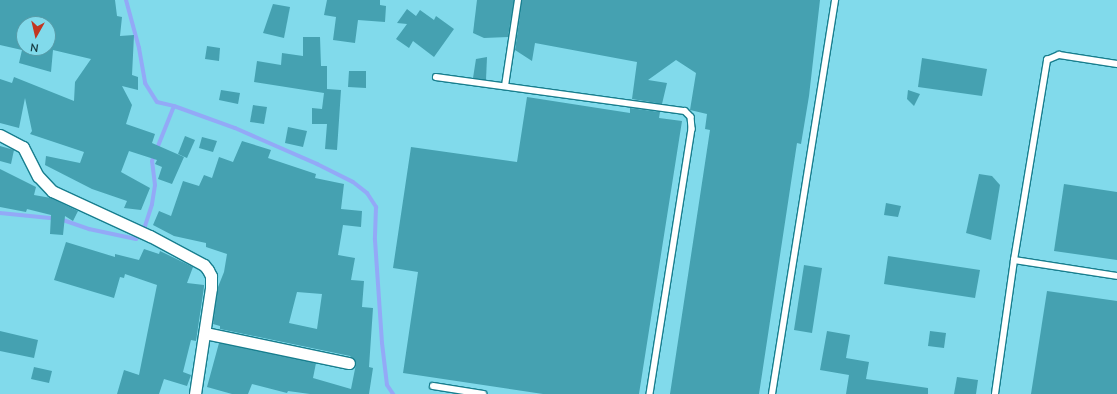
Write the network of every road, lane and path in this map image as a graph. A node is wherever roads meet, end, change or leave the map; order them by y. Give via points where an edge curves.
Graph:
1 (518, 0) edge
2 (836, 0) edge
3 (1117, 64) edge
4 (436, 77) dead end
5 (505, 86) junction
6 (0, 135) edge
7 (1014, 260) junction
8 (1117, 276) edge
9 (205, 332) junction
10 (349, 363) dead end
11 (433, 386) dead end
12 (195, 394) edge
13 (483, 394) edge
14 (650, 394) edge
15 (772, 394) edge
16 (995, 394) edge

1 - 5 lane
2 - 15 lane
3 - 7 lane via 1058,55 1047,60
4 - 5 lane
5 - 14 lane via 685,111 691,117 692,129
6 - 9 street via 23,147 38,176 52,191 150,236 204,265 211,276
7 - 8 lane
7 - 16 lane
9 - 10 street
9 - 12 street
11 - 13 lane

